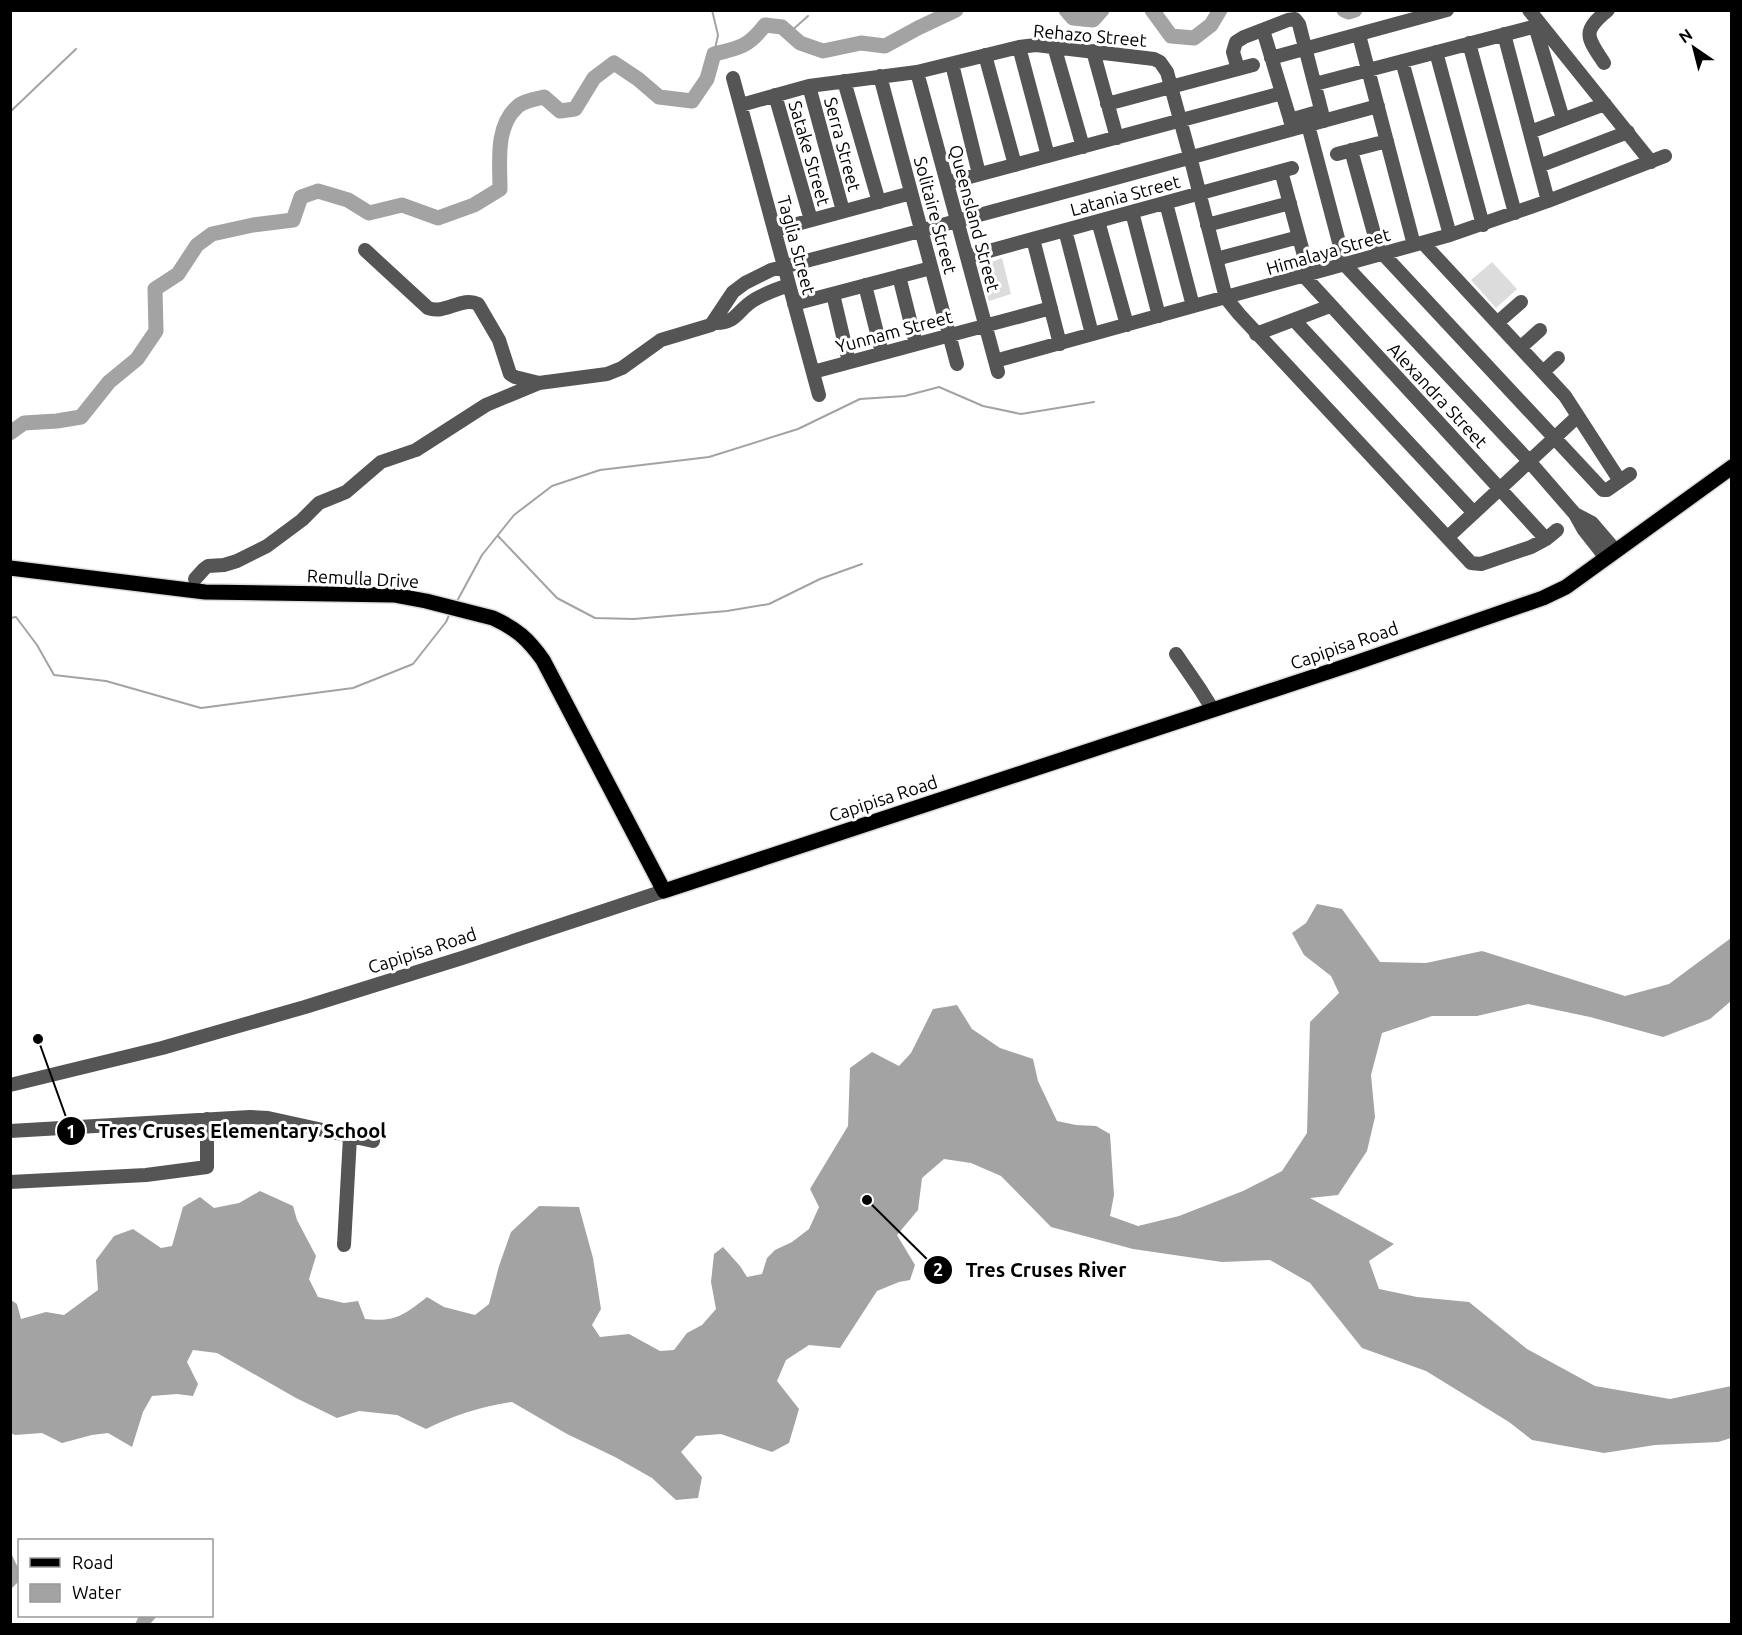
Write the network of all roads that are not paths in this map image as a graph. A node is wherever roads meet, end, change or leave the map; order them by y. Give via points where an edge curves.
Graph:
1 (1447, 10) edge
2 (1529, 10) edge
3 (1608, 10) edge
4 (1538, 25) junction
5 (1263, 30) junction
6 (1504, 34) junction
7 (1359, 35) junction
8 (1469, 43) junction
9 (1054, 46) junction
10 (1019, 47) junction
11 (1306, 49) junction
12 (1093, 51) junction
13 (1436, 52) junction
14 (985, 55) junction
15 (1271, 58) junction
16 (1402, 61) junction
17 (1604, 63) dead end
18 (952, 64) junction
19 (1253, 64) dead end
20 (1238, 69) junction
21 (1368, 70) junction
22 (916, 72) junction
23 (880, 76) junction
24 (733, 78) dead end
25 (844, 81) junction
26 (1315, 84) junction
27 (808, 86) junction
28 (1171, 87) junction
29 (1282, 93) junction
30 (775, 95) junction
31 (1107, 104) junction
32 (1605, 104) junction
33 (741, 105) junction
34 (1378, 106) junction
35 (1323, 116) junction
36 (1563, 119) junction
37 (1180, 121) junction
38 (1291, 124) junction
39 (1308, 125) junction
40 (1530, 132) junction
41 (1628, 132) junction
42 (1117, 138) junction
43 (1387, 141) junction
44 (1083, 147) junction
45 (1351, 150) junction
46 (1337, 154) dead end
47 (1048, 156) junction
48 (1190, 156) junction
49 (1665, 156) dead end
50 (1651, 162) junction
51 (1015, 165) junction
52 (1539, 166) junction
53 (1287, 170) joint
54 (979, 174) junction
55 (947, 183) junction
56 (911, 193) junction
57 (1199, 194) junction
58 (1548, 201) junction
59 (879, 202) junction
60 (1166, 203) junction
61 (1290, 204) junction
62 (843, 211) junction
63 (1132, 212) junction
64 (1515, 213) junction
65 (811, 220) junction
66 (957, 222) junction
67 (1098, 222) junction
68 (1207, 225) junction
69 (1483, 225) junction
70 (775, 230) junction
71 (1065, 230) junction
72 (921, 231) junction
73 (1450, 235) junction
74 (1299, 237) junction
75 (1033, 239) junction
76 (1419, 244) junction
77 (365, 250) dead end
78 (1382, 254) junction
79 (967, 257) junction
80 (1216, 259) junction
81 (1346, 265) junction
82 (784, 267) junction
83 (931, 268) junction
84 (1306, 275) junction
85 (899, 276) junction
86 (789, 285) junction
87 (865, 285) junction
88 (833, 294) junction
89 (1226, 298) junction
90 (1521, 302) dead end
91 (794, 304) junction
92 (1193, 306) junction
93 (1330, 306) junction
94 (1051, 308) junction
95 (1159, 316) junction
96 (1294, 320) junction
97 (714, 323) junction
98 (1497, 323) junction
99 (985, 325) junction
100 (1126, 325) junction
101 (1540, 330) dead end
102 (1092, 334) junction
103 (1256, 334) junction
104 (949, 335) junction
105 (916, 344) junction
106 (1060, 344) junction
107 (1521, 347) junction
108 (882, 353) junction
109 (1558, 358) dead end
110 (849, 362) junction
111 (957, 364) dead end
112 (996, 367) joint
113 (1543, 372) junction
114 (539, 383) junction
115 (816, 384) joint
116 (1578, 416) junction
117 (1554, 438) junction
118 (1529, 461) junction
119 (1731, 467) edge
120 (1500, 489) junction
121 (1474, 513) junction
122 (1557, 530) dead end
123 (1448, 537) junction
124 (1546, 539) junction
125 (1611, 554) junction
126 (10, 568) edge
127 (195, 579) dead end
128 (1176, 654) dead end
129 (1213, 710) junction
130 (664, 891) junction
131 (10, 1085) edge
132 (207, 1119) junction
133 (10, 1131) edge
134 (350, 1137) junction
135 (373, 1141) dead end
136 (10, 1182) edge
137 (344, 1245) dead end

1 - 7 street
2 - 4 street
3 - 17 street via 1589,31 1590,42
4 - 6 street
4 - 32 street
4 - 36 street
5 - 11 street via 1295,20
5 - 15 street
5 - 20 street via 1236,42 1233,52
6 - 8 street
6 - 40 street
7 - 11 street
7 - 21 street
8 - 13 street
8 - 64 street
9 - 10 street, Rehazo Street
9 - 12 street, Rehazo Street
9 - 44 street
10 - 14 street, Rehazo Street
10 - 47 street
11 - 15 street
11 - 26 street
12 - 28 street, Rehazo Street via 1154,59 1164,67
12 - 31 street
13 - 16 street
13 - 69 street
14 - 18 street, Rehazo Street
14 - 51 street
15 - 29 street
16 - 21 street
16 - 73 street
18 - 22 street, Rehazo Street
18 - 54 street
19 - 20 street
20 - 28 street
21 - 26 street
21 - 34 street
22 - 23 street, Rehazo Street
22 - 55 street, Queensland Street
23 - 25 street, Rehazo Street
23 - 56 street, Solitaire Street
24 - 33 street, Taglia Street
25 - 27 street, Rehazo Street
25 - 59 street
26 - 35 street
27 - 30 street, Rehazo Street
27 - 62 street, Serra Street
28 - 31 street
28 - 37 street, Rehazo Street
29 - 37 street
29 - 38 street
30 - 33 street, Rehazo Street
30 - 65 street, Satake Street
31 - 42 street
32 - 36 street
32 - 41 street
33 - 70 street, Taglia Street
34 - 35 street
34 - 43 street
35 - 38 street
35 - 39 street
36 - 40 street
37 - 42 street
37 - 48 street, Rehazo Street
38 - 39 street
38 - 48 street
39 - 81 street
40 - 52 street
41 - 50 street
41 - 52 street
42 - 44 street
43 - 45 street
43 - 76 street
44 - 47 street
45 - 46 street
45 - 78 street
47 - 51 street
48 - 57 street, Rehazo Street
48 - 66 street
49 - 50 street, Himalaya Street
50 - 58 street, Himalaya Street
51 - 54 street
52 - 58 street
53 - 57 street, Latania Street
53 - 61 street, Alexandra Street
54 - 55 street
55 - 66 street, Queensland Street
56 - 59 street
56 - 72 street, Solitaire Street
57 - 60 street, Latania Street
57 - 68 street, Rehazo Street
58 - 64 street, Himalaya Street
59 - 62 street
60 - 63 street, Latania Street
60 - 92 street
61 - 68 street
61 - 74 street, Alexandra Street
62 - 65 street
63 - 67 street, Latania Street
63 - 95 street
64 - 69 street, Himalaya Street
65 - 70 street
66 - 72 street
66 - 79 street, Queensland Street
67 - 71 street, Latania Street
67 - 100 street
68 - 80 street, Rehazo Street
69 - 73 street, Himalaya Street
70 - 82 street, Taglia Street
71 - 75 street, Latania Street
71 - 102 street
72 - 82 street
72 - 83 street, Solitaire Street
73 - 76 street, Himalaya Street
74 - 80 street
74 - 84 street, Alexandra Street
75 - 79 street, Latania Street
75 - 94 street
76 - 78 street, Himalaya Street
76 - 98 street
77 - 114 street via 428,308 478,304 499,340 510,374
78 - 81 street, Himalaya Street
78 - 117 street
79 - 99 street, Queensland Street
80 - 89 street, Rehazo Street
81 - 84 street, Himalaya Street
81 - 118 street
82 - 86 street, Taglia Street
82 - 97 street via 757,276 733,292
83 - 85 street
83 - 104 street, Solitaire Street
84 - 89 street, Himalaya Street
84 - 93 street, Alexandra Street
85 - 87 street
85 - 105 street
86 - 91 street, Taglia Street
86 - 97 street via 750,302 733,320
87 - 88 street
87 - 108 street
88 - 91 street
88 - 110 street
89 - 92 street, Himalaya Street
89 - 103 street
90 - 98 street
91 - 115 street, Taglia Street
92 - 95 street, Himalaya Street
93 - 96 street
93 - 120 street, Alexandra Street
94 - 99 street, Yunnam Street
94 - 106 street
95 - 100 street, Himalaya Street
96 - 103 street
96 - 121 street
97 - 114 street via 661,340 608,374
98 - 107 street
99 - 104 street, Yunnam Street
99 - 112 street, Queensland Street
100 - 102 street, Himalaya Street
101 - 107 street
102 - 106 street, Himalaya Street
103 - 123 street
104 - 105 street, Yunnam Street
104 - 111 street, Solitaire Street
105 - 108 street, Yunnam Street
106 - 112 street, Himalaya Street
107 - 113 street
108 - 110 street, Yunnam Street
109 - 113 street
110 - 115 street, Yunnam Street via 830,367
113 - 116 street
114 - 127 street via 486,405 416,450 381,462 346,492 320,503 267,546 237,561 208,566
116 - 117 street
116 - 117 street via 1625,477 1603,490
117 - 118 street
118 - 120 street
118 - 125 street via 1575,514 1584,531
119 - 125 main road, Capipisa Road
120 - 121 street
120 - 124 street, Alexandra Street
121 - 123 street
122 - 124 street
123 - 124 street via 1475,565
125 - 129 main road, Capipisa Road via 1566,587 1543,598
126 - 130 main road, Remulla Drive via 205,592 394,595 493,618 522,634 543,660
128 - 129 street
129 - 130 main road, Capipisa Road
130 - 131 street, Capipisa Road via 305,1007
132 - 133 street
132 - 134 street via 268,1118
132 - 136 street via 207,1167
134 - 135 street
134 - 137 street

